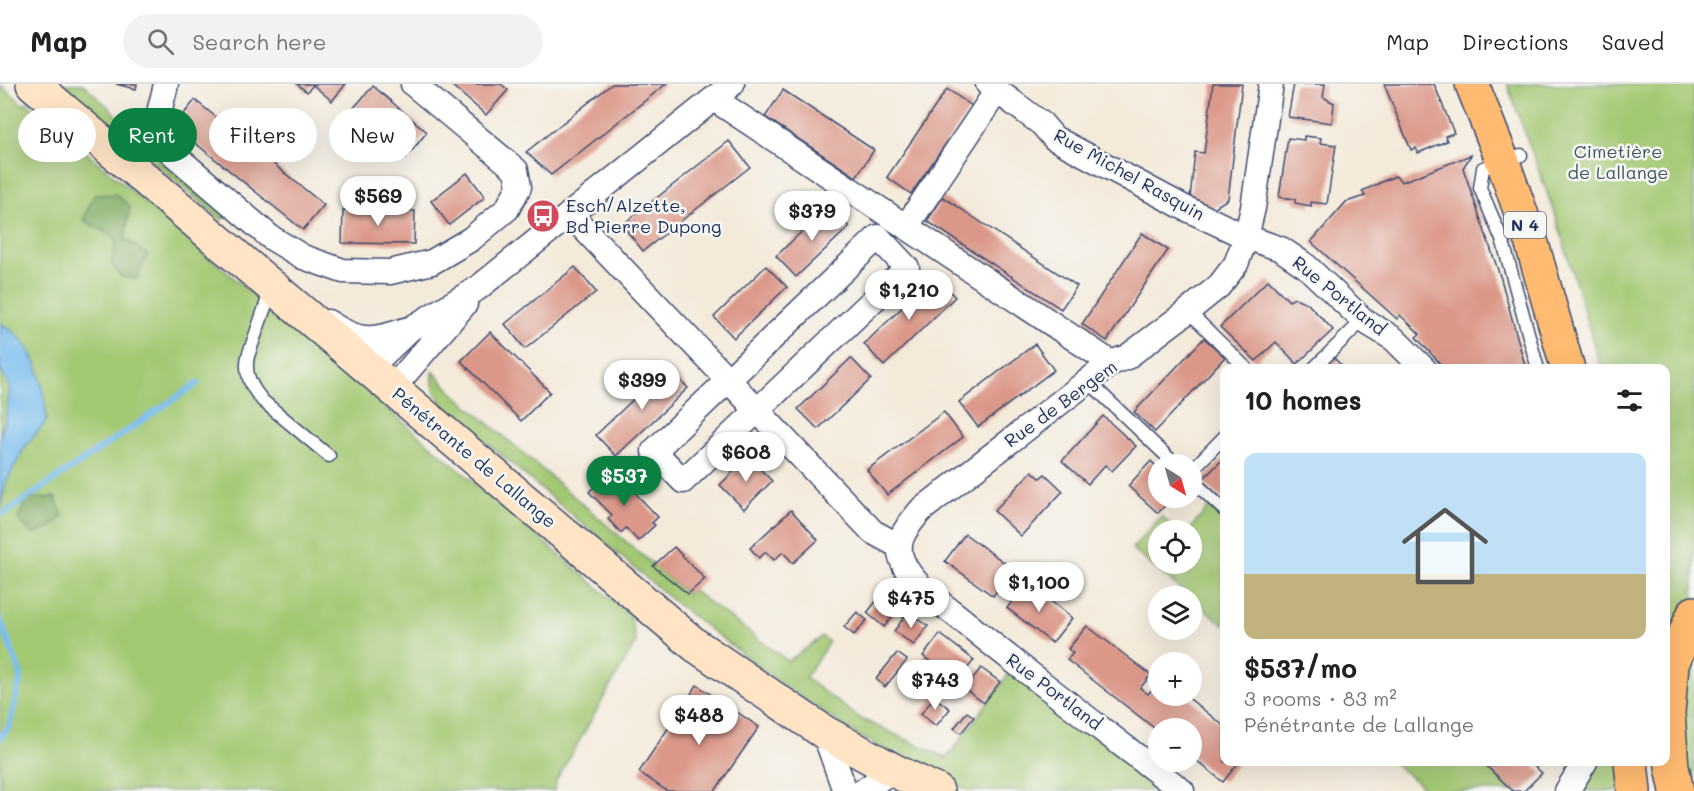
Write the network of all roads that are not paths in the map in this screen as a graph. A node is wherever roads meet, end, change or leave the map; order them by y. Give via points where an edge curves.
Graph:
1 (166, 84) edge
2 (413, 84) edge
3 (1271, 84) edge
4 (1472, 84) edge
5 (1493, 84) edge
6 (33, 86) edge
7 (992, 88) edge
8 (723, 91) edge
9 (1512, 158) junction
10 (570, 214) junction
11 (906, 226) junction
12 (1246, 237) junction
13 (272, 287) junction
14 (478, 288) junction
15 (1188, 311) junction
16 (1363, 320) junction
17 (410, 329) junction
18 (1111, 363) junction
19 (1242, 364) edge
20 (1318, 364) edge
21 (1419, 364) edge
22 (1537, 364) edge
23 (1567, 364) edge
24 (1586, 364) edge
25 (380, 379) junction
26 (727, 380) junction
27 (1088, 381) junction
28 (757, 411) junction
29 (1220, 441) edge
30 (1164, 454) edge
31 (329, 456) dead end
32 (1202, 460) edge
33 (1202, 489) edge
34 (1220, 506) edge
35 (899, 546) junction
36 (1694, 613) edge
37 (1670, 688) edge
38 (824, 732) junction
39 (1670, 740) edge
40 (1583, 766) edge
41 (1631, 766) edge
42 (1659, 766) edge
43 (890, 780) edge
44 (846, 791) edge
45 (863, 791) edge
46 (937, 791) edge
47 (1182, 791) edge
48 (1567, 791) edge
49 (1634, 791) edge
50 (1662, 791) edge
51 (1677, 791) edge

1 - 2 street via 156,130 165,147 279,242 303,256 343,271 390,272 432,262 471,239 507,209 519,187 516,170
3 - 12 street, Rue de Bergem
4 - 9 main road, N 4
5 - 9 main road, N 4
6 - 13 main road, Pénétrante de Lallange
7 - 11 street
7 - 12 street, Rue Michel Rasquin via 1042,124 1054,138
8 - 10 street
8 - 11 street
9 - 22 lane via 1484,168 1479,189 1503,242
9 - 23 main road, N 4
9 - 24 main road, N 4 via 1554,248
10 - 14 street
10 - 26 street
11 - 18 street
12 - 15 street, Rue de Bergem via 1236,264 1219,286
12 - 16 street, Rue Portland via 1281,249 1306,266
13 - 17 street via 357,338 380,339
13 - 25 main road, Pénétrante de Lallange
13 - 31 lane via 248,356 249,381 263,401
14 - 17 street
14 - 25 street
15 - 18 street, Rue de Bergem via 1127,357
15 - 19 lane
16 - 20 lane
16 - 21 street, Rue Portland via 1394,339
17 - 25 street
18 - 27 street, Rue de Bergem
25 - 38 main road, Pénétrante de Lallange via 695,645
26 - 28 street
26 - 28 street via 654,450 683,481
26 - 28 street via 878,237 908,268
27 - 30 lane
27 - 35 street, Rue de Bergem via 920,511 904,531
28 - 35 street via 873,532
29 - 32 lane
33 - 34 lane
35 - 47 street, Rue Portland via 902,560 916,581 1016,664
36 - 37 main road via 1672,664
38 - 43 main road, Pénétrante de Lallange
38 - 44 street
39 - 51 main road
40 - 48 street
41 - 49 main road
42 - 50 main road
43 - 45 street
43 - 46 main road, Pénétrante de Lallange

